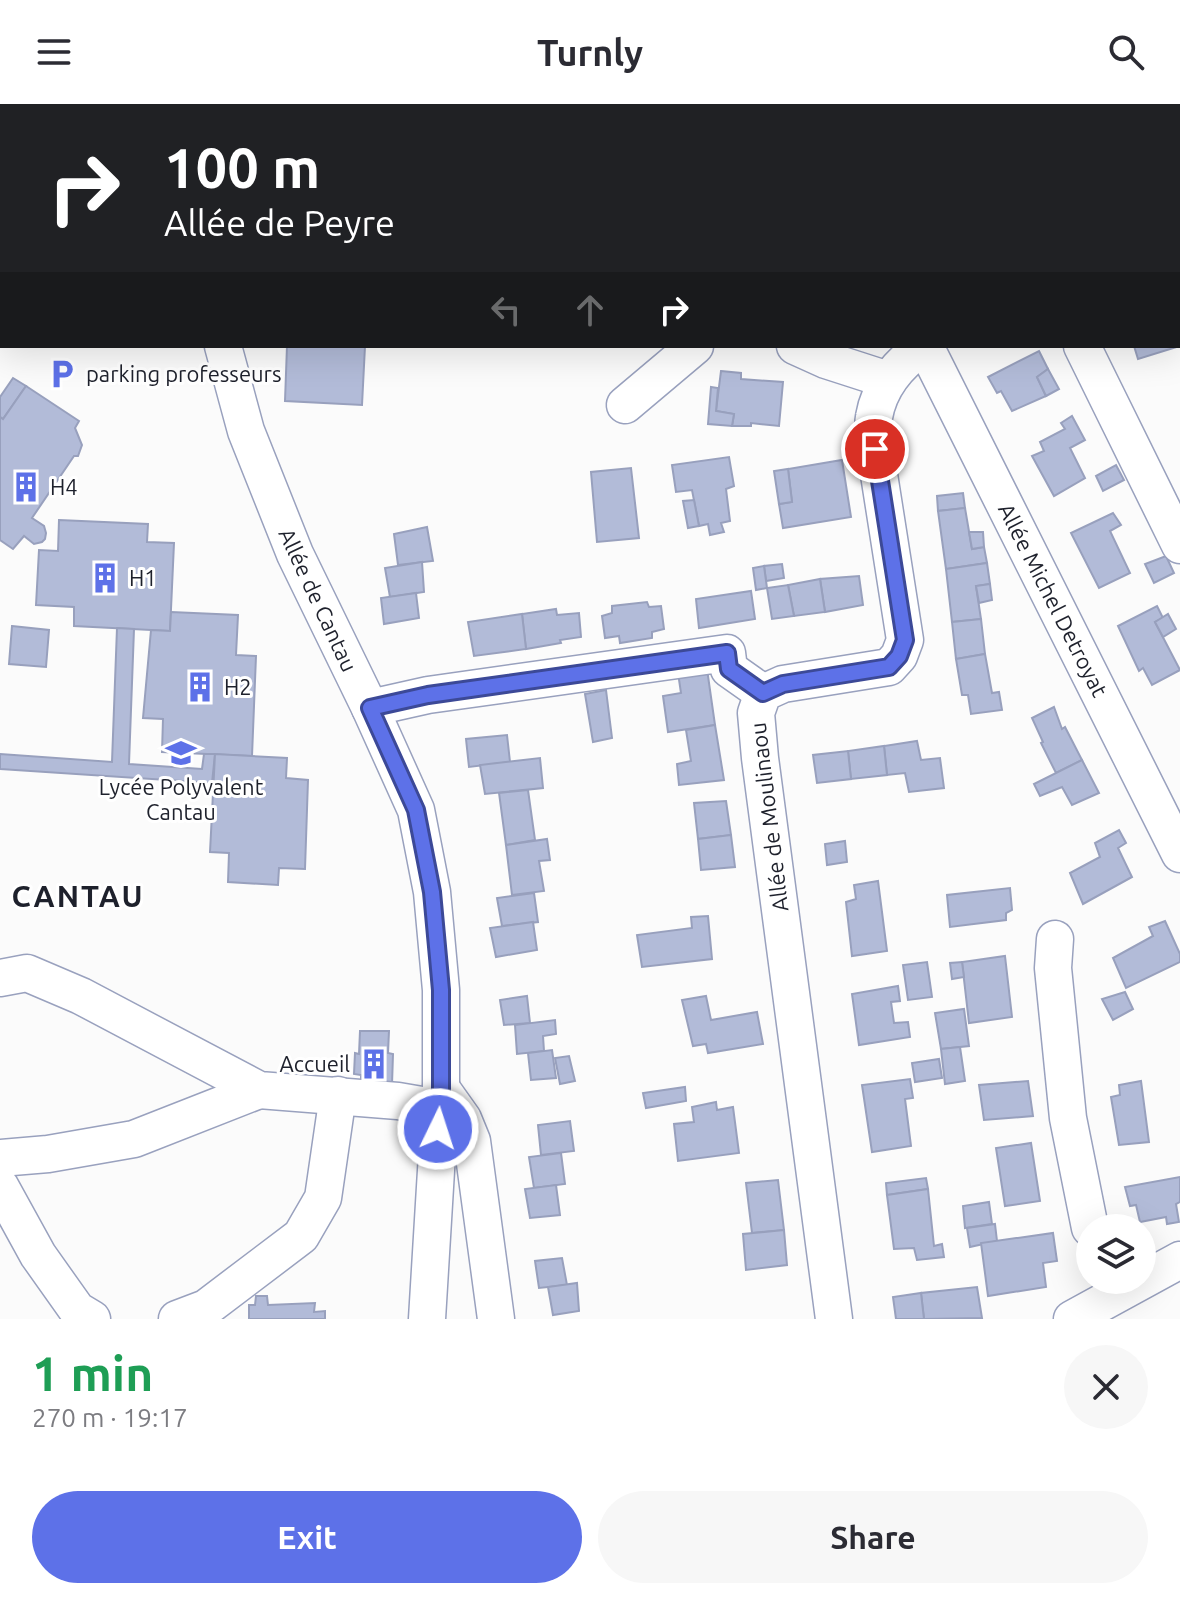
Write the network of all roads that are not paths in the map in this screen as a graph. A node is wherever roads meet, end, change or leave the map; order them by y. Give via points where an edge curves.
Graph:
1 (224, 348) edge
2 (693, 348) edge
3 (799, 348) edge
4 (921, 348) edge
5 (925, 348) edge
6 (1083, 348) edge
7 (888, 380) junction
8 (625, 405) dead end
9 (1166, 487) edge
10 (1180, 545) edge
11 (763, 693) junction
12 (370, 708) junction
13 (1180, 854) edge
14 (1055, 939) dead end
15 (0, 978) edge
16 (259, 1090) junction
17 (338, 1095) junction
18 (440, 1098) junction
19 (0, 1158) edge
20 (0, 1186) edge
21 (1087, 1214) edge
22 (1180, 1260) edge
23 (1156, 1270) edge
24 (1101, 1294) edge
25 (92, 1319) edge
26 (177, 1319) edge
27 (427, 1319) edge
28 (496, 1319) edge
29 (834, 1319) edge
30 (1072, 1319) edge

1 - 12 street, Allée de Cantau via 246,431 295,554
2 - 8 street
3 - 7 street
4 - 7 street, Allée de Moulinaou
5 - 13 street, Allée Michel Detroyat
6 - 9 street
7 - 11 street, Allée de Moulinaou via 874,418 875,449 905,640 899,656 889,667 783,684
9 - 10 street
11 - 12 street via 729,669 727,653 428,695
11 - 29 street, Allée de Moulinaou via 756,713 760,758
12 - 18 street, Allée de Cantau via 416,810 432,892 441,990
14 - 21 street via 1053,968 1068,1118
15 - 16 street via 27,973
16 - 17 street
16 - 19 street via 134,1139
17 - 18 street via 398,1101
17 - 26 street via 323,1198 301,1236 206,1308
18 - 27 street, Allée de Cantau
18 - 28 street via 463,1119 472,1141
20 - 25 street via 46,1266 77,1310
22 - 23 street
24 - 30 street

